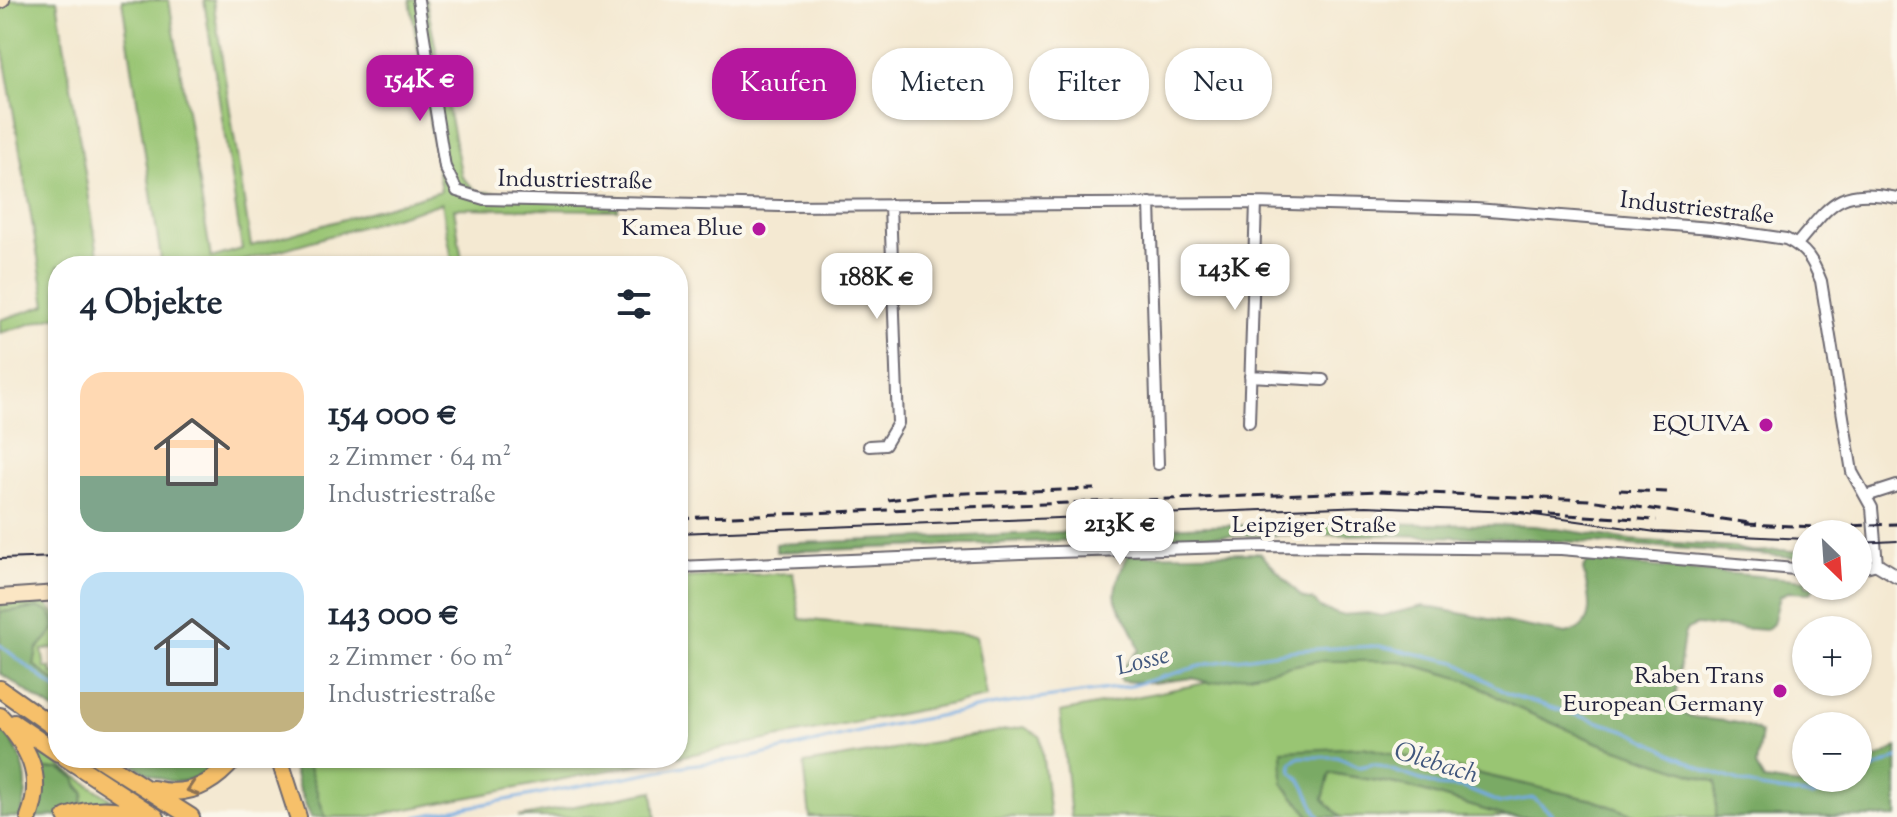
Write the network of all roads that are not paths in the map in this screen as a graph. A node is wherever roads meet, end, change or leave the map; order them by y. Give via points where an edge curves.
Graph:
1 (418, 0) edge
2 (1897, 198) edge
3 (1150, 203) junction
4 (1256, 203) junction
5 (890, 205) junction
6 (1797, 244) junction
7 (1250, 376) junction
8 (1323, 380) dead end
9 (1249, 422) dead end
10 (869, 446) dead end
11 (1158, 464) dead end
12 (1897, 486) edge
13 (1866, 496) junction
14 (1877, 564) junction
15 (1872, 565) edge
16 (688, 567) edge
17 (1792, 569) edge
18 (1897, 576) edge
19 (48, 594) edge
20 (0, 597) edge
21 (0, 689) edge
22 (0, 714) edge
23 (48, 723) edge
24 (48, 746) edge
25 (81, 768) edge
26 (113, 768) edge
27 (225, 768) edge
28 (282, 768) edge
29 (141, 786) junction
30 (297, 816) edge
31 (29, 817) edge
32 (66, 817) edge
33 (143, 817) edge
34 (156, 817) edge
35 (191, 817) edge

1 - 5 street, Industriestraße via 445,167 457,191 514,200
2 - 6 street via 1843,197
3 - 4 street, Industriestraße
3 - 5 street, Industriestraße
3 - 11 street
4 - 6 street, Industriestraße via 1490,210 1758,233
4 - 7 street
5 - 10 street via 898,423 885,445
6 - 13 street, Industriestraße via 1812,257 1821,281 1852,472
7 - 8 street
7 - 9 street
12 - 13 street
13 - 14 street, Industriestraße via 1872,508
14 - 15 street
14 - 18 street
16 - 17 street, Leipziger Straße via 1266,546 1561,549
19 - 20 main road
21 - 23 highway
22 - 24 highway
22 - 31 highway via 34,764 36,791
25 - 34 highway
26 - 29 highway
27 -> 29 highway via 211,782 188,792
28 - 30 highway
29 - 35 highway
32 - 33 highway via 101,809

